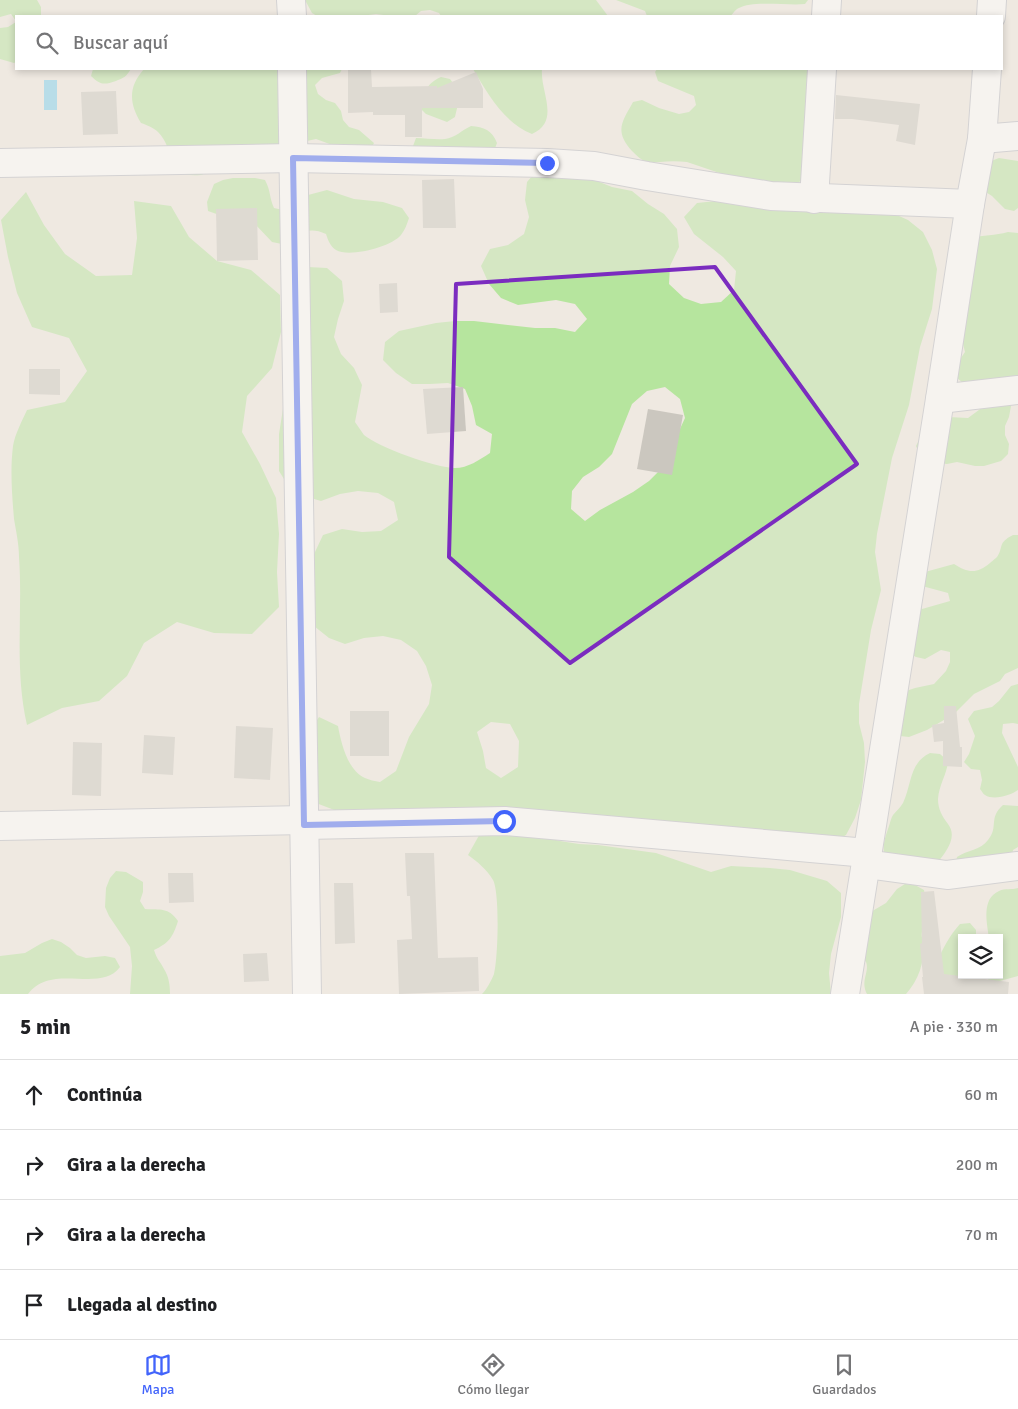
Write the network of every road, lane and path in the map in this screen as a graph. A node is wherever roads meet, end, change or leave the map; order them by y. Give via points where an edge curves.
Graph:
1 (291, 0) edge
2 (826, 0) edge
3 (992, 0) edge
4 (292, 15) edge
5 (826, 15) edge
6 (991, 15) edge
7 (292, 70) edge
8 (822, 70) edge
9 (987, 70) edge
10 (1018, 136) edge
11 (982, 139) junction
12 (293, 158) junction
13 (0, 163) edge
14 (814, 199) junction
15 (970, 204) junction
16 (1018, 390) edge
17 (940, 399) junction
18 (304, 823) junction
19 (0, 826) edge
20 (867, 859) junction
21 (1018, 866) edge
22 (307, 994) edge
23 (845, 994) edge

1 - 4 street
2 - 5 street
3 - 6 street
7 - 12 street
8 - 14 street
9 - 11 street
10 - 11 street
11 - 15 street
12 - 13 street
12 - 14 street via 594,166 771,196
12 - 18 street
14 - 15 street
15 - 17 street
16 - 17 street
17 - 20 street
18 - 19 street
18 - 20 street via 504,821
18 - 22 street
20 - 21 street via 947,875
20 - 23 street

